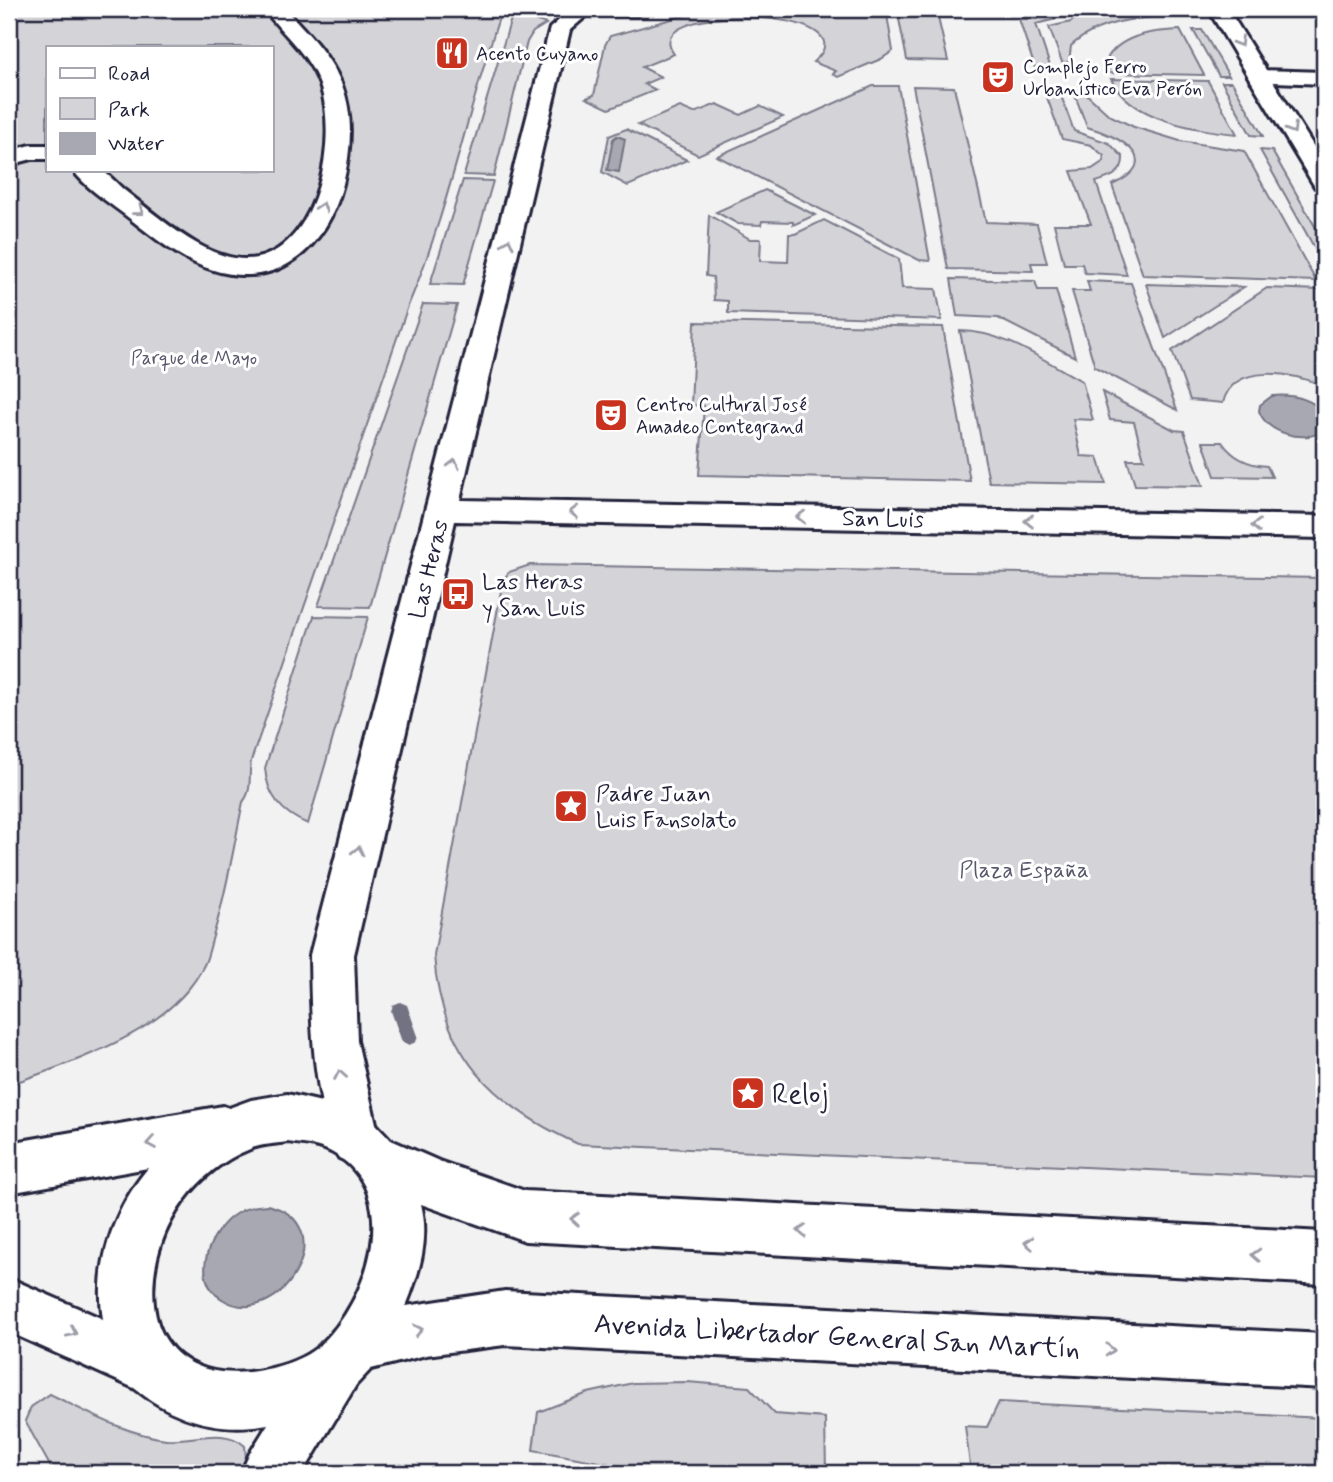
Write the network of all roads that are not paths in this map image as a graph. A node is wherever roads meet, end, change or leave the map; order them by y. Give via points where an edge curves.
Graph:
1 (274, 9) edge
2 (581, 9) edge
3 (638, 9) edge
4 (1218, 9) edge
5 (1259, 76) junction
6 (1324, 78) edge
7 (46, 152) edge
8 (9, 158) edge
9 (88, 172) edge
10 (1324, 182) edge
11 (442, 510) junction
12 (1324, 527) edge
13 (242, 1127) junction
14 (363, 1149) junction
15 (9, 1168) edge
16 (1324, 1258) edge
17 (9, 1305) edge
18 (345, 1356) junction
19 (1324, 1361) edge
20 (152, 1368) junction
21 (270, 1473) edge

9 -> 1 street via 195,254 220,264 241,268 267,264 302,243 323,208 340,126 322,65
2 - 3 street
11 -> 2 street, Las Heras via 560,28
4 -> 5 street
5 - 6 street
5 -> 10 street
7 - 8 street
12 -> 11 street, San Luis
14 -> 11 street, Las Heras via 334,1041 332,955
13 - 14 street via 287,1118 329,1125
13 -> 15 street
13 - 20 street via 200,1150 163,1185 137,1229 125,1278 130,1327
16 -> 14 street via 525,1216 434,1184
14 - 18 street via 389,1179 399,1222 394,1272 372,1320
17 -> 20 street
18 -> 19 street, Avenida Libertador General San Martín via 426,1328 505,1318
18 - 20 street via 289,1391 237,1403 190,1393
18 - 21 street

